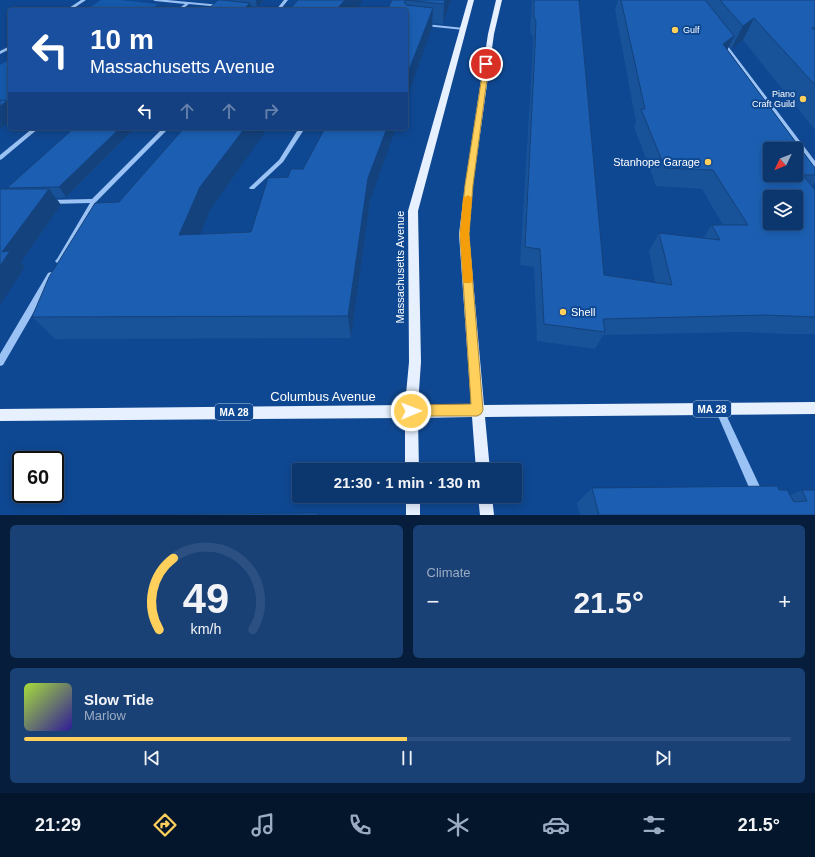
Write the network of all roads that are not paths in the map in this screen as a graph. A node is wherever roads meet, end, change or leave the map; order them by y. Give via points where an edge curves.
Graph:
1 (84, 0) edge
2 (155, 0) edge
3 (286, 0) edge
4 (471, 0) edge
5 (499, 0) edge
6 (188, 3) junction
7 (227, 7) edge
8 (235, 7) edge
9 (71, 8) edge
10 (182, 8) edge
11 (245, 8) edge
12 (280, 8) edge
13 (408, 23) edge
14 (464, 29) junction
15 (718, 36) edge
16 (34, 130) edge
17 (164, 130) edge
18 (301, 130) edge
19 (0, 158) edge
20 (815, 164) edge
21 (252, 188) dead end
22 (94, 201) junction
23 (44, 202) edge
24 (0, 362) edge
25 (815, 408) edge
26 (720, 409) junction
27 (477, 410) junction
28 (411, 411) junction
29 (0, 414) edge
30 (412, 463) edge
31 (482, 463) edge
32 (413, 503) edge
33 (486, 503) edge
34 (762, 504) edge
35 (413, 515) edge
36 (487, 515) edge

1 - 9 street
2 - 6 street
3 - 12 street
4 - 14 main road, Massachusetts Avenue
5 - 27 main road via 491,34 464,234
6 - 7 street
6 - 10 street
8 - 11 street
13 - 14 street
14 - 28 main road, Massachusetts Avenue via 413,211 414,362
15 - 20 street
16 - 19 street
17 - 22 street
18 - 21 street via 281,161
22 - 23 street
22 - 24 street
25 - 26 main road, Columbus Avenue / MA 28
26 - 27 main road, Columbus Avenue / MA 28
26 - 34 street
27 - 28 main road, Columbus Avenue / MA 28
27 - 31 main road
28 - 29 main road, Columbus Avenue / MA 28
28 - 30 main road, Massachusetts Avenue
32 - 35 main road
33 - 36 main road

